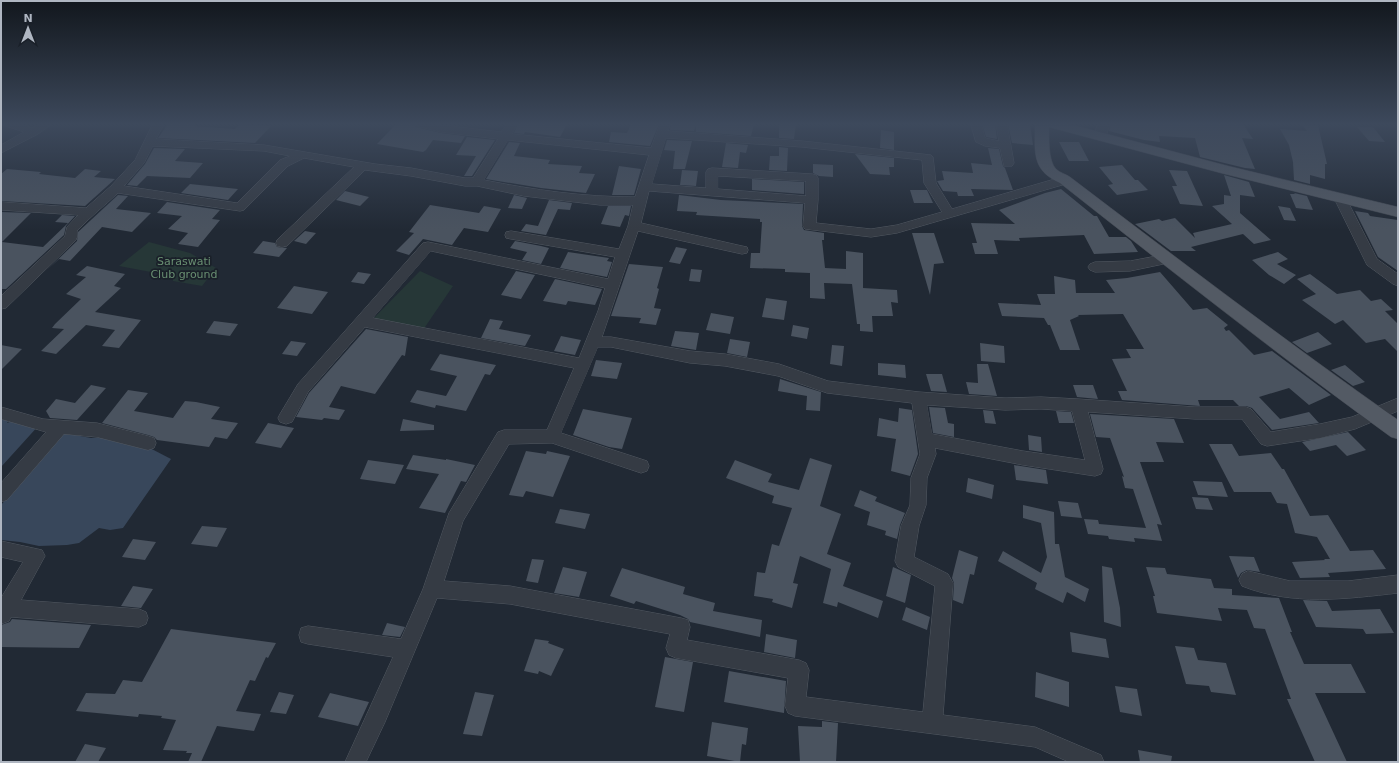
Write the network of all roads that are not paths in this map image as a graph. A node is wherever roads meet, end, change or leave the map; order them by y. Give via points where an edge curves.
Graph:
1 (141, 160) edge
2 (291, 160) edge
3 (331, 160) edge
4 (491, 160) edge
5 (654, 160) edge
6 (927, 160) edge
7 (1007, 160) edge
8 (1044, 160) edge
9 (1194, 160) edge
10 (1008, 163) dead end
11 (362, 166) junction
12 (1065, 180) junction
13 (477, 182) junction
14 (115, 189) junction
15 (712, 192) junction
16 (643, 194) junction
17 (1340, 198) junction
18 (812, 200) junction
19 (1, 206) edge
20 (88, 212) junction
21 (1398, 212) edge
22 (949, 214) junction
23 (634, 226) junction
24 (511, 235) dead end
25 (282, 243) dead end
26 (742, 250) dead end
27 (623, 254) junction
28 (1168, 259) junction
29 (1095, 268) dead end
30 (1398, 281) edge
31 (614, 285) junction
32 (1, 304) edge
33 (361, 321) junction
34 (593, 342) junction
35 (582, 364) junction
36 (919, 398) junction
37 (1398, 404) edge
38 (1078, 405) junction
39 (1, 413) edge
40 (1374, 414) junction
41 (286, 418) dead end
42 (60, 428) junction
43 (1398, 431) edge
44 (552, 436) junction
45 (925, 439) junction
46 (148, 443) dead end
47 (641, 466) dead end
48 (1, 495) edge
49 (1, 549) edge
50 (1248, 580) dead end
51 (1398, 584) edge
52 (432, 589) junction
53 (3, 610) edge
54 (140, 618) dead end
55 (308, 635) dead end
56 (407, 649) junction
57 (932, 724) junction
58 (354, 762) edge
59 (1094, 762) edge

1 - 14 street
2 - 14 street via 284,163 240,207
3 - 11 street
4 - 13 street
5 - 16 street
6 - 22 street via 930,183
7 - 10 street
8 - 12 main road via 1047,169
9 - 17 main road
11 - 13 street
11 - 25 street
12 - 22 street
12 - 28 main road
13 - 16 street via 524,192 600,201
14 - 20 street
15 - 16 street
15 - 18 street
15 - 18 street via 712,172 812,178
16 - 23 street
17 - 21 main road
17 - 30 street via 1372,262
18 - 22 street via 809,226 844,231 871,233 898,229
19 - 20 street
20 - 32 street via 70,230 71,237
23 - 26 street
23 - 27 street
24 - 27 street
27 - 31 street
28 - 29 street via 1130,266
28 - 40 main road
31 - 33 street via 428,246
31 - 34 street
33 - 35 street
33 - 41 street via 303,388
34 - 35 street
34 - 36 street via 611,342 779,370 827,387
35 - 44 street
36 - 38 street via 1005,404
36 - 45 street
37 - 40 street
38 - 40 street via 1195,413 1246,413 1267,440 1355,423
38 - 45 street via 1095,469
39 - 42 street
40 - 43 main road
42 - 46 street via 97,430
42 - 48 street
44 - 47 street
44 - 52 street via 504,437 455,518
45 - 57 street via 928,454 919,478 918,505 910,526 904,561 944,583
49 - 53 street via 36,556
50 - 51 street via 1290,590 1348,590
52 - 56 street
52 - 57 street via 510,595 682,627 676,648 799,670 796,706
53 - 54 street
55 - 56 street
56 - 58 street via 378,716
57 - 59 street via 1035,737

